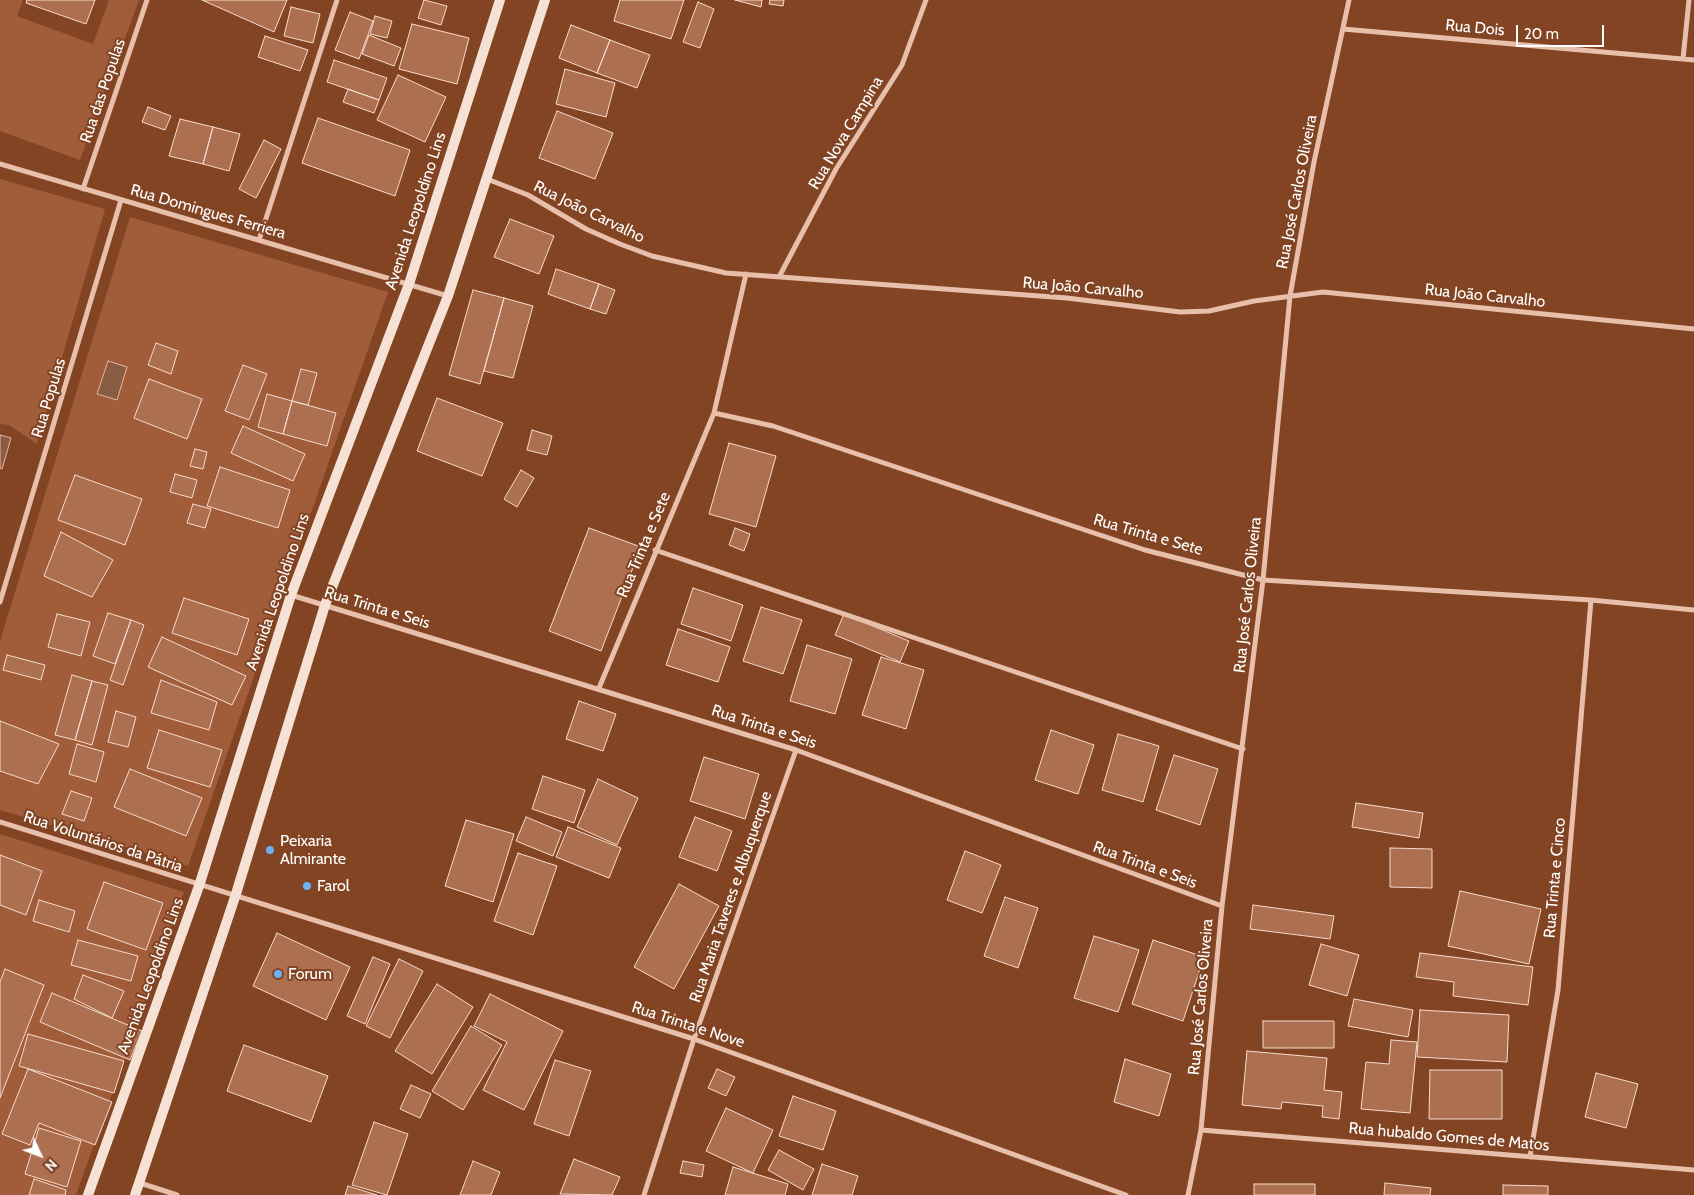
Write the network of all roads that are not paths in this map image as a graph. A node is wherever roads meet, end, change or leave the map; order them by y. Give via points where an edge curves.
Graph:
1 (147, 0) edge
2 (338, 0) edge
3 (500, 0) edge
4 (545, 0) edge
5 (926, 0) edge
6 (1349, 0) edge
7 (1689, 0) edge
8 (1343, 30) junction
9 (1683, 59) junction
10 (1694, 60) edge
11 (0, 164) edge
12 (487, 179) junction
13 (83, 189) junction
14 (122, 200) junction
15 (259, 240) junction
16 (746, 274) junction
17 (779, 277) junction
18 (409, 284) junction
19 (448, 296) junction
20 (1290, 296) junction
21 (1694, 329) edge
22 (714, 413) junction
23 (655, 550) junction
24 (1263, 580) junction
25 (290, 595) junction
26 (1591, 600) junction
27 (0, 602) edge
28 (325, 605) junction
29 (1694, 610) edge
30 (598, 688) junction
31 (1243, 749) junction
32 (796, 750) junction
33 (0, 822) edge
34 (199, 886) junction
35 (235, 897) junction
36 (1222, 906) junction
37 (694, 1038) junction
38 (1201, 1130) junction
39 (1530, 1157) junction
40 (1694, 1170) edge
41 (140, 1183) junction
42 (88, 1195) edge
43 (136, 1195) edge
44 (176, 1195) edge
45 (644, 1195) edge
46 (1126, 1195) edge
47 (1188, 1195) edge

1 - 13 street, Rua das Populas
2 - 15 street
3 - 18 main road, Avenida Leopoldino Lins
4 - 12 main road
5 - 17 street, Rua Nova Campina via 902,66 836,169
6 - 8 street, Rua José Carlos Oliveira
7 - 9 street
8 - 9 street, Rua Dois
8 - 20 street, Rua José Carlos Oliveira via 1314,162
9 - 10 street, Rua Dois
11 - 13 street, Rua Domingues Ferriera
12 - 16 street, Rua João Carvalho via 528,195 586,229 652,256 726,273
12 - 19 main road
13 - 14 street, Rua Domingues Ferriera
14 - 15 street, Rua Domingues Ferriera
14 - 27 street, Rua Populas
15 - 18 street, Rua Domingues Ferriera
16 - 17 street, Rua João Carvalho
16 - 22 street, Rua Trinta e Sete
17 - 20 street, Rua João Carvalho via 1067,298 1180,312 1209,311
18 - 19 street, Rua Domingues Ferriera
18 - 25 main road, Avenida Leopoldino Lins
19 - 28 main road
20 - 21 street, Rua João Carvalho via 1323,292
20 - 24 street, Rua José Carlos Oliveira
22 - 23 street, Rua Trinta e Sete
22 - 24 street, Rua Trinta e Sete via 773,426 1145,550
23 - 30 street, Rua Trinta e Sete
23 - 31 street
24 - 26 street, Rua Trinta e Sete
24 - 31 street, Rua José Carlos Oliveira
25 - 28 street, Rua Trinta e Seis
25 - 34 main road, Avenida Leopoldino Lins
26 - 29 street, Rua Trinta e Sete
26 - 39 street, Rua Trinta e Cinco via 1558,990
28 - 30 street, Rua Trinta e Seis
28 - 35 main road
30 - 32 street, Rua Trinta e Seis
31 - 36 street, Rua José Carlos Oliveira
32 - 36 street, Rua Trinta e Seis
32 - 37 street, Rua Maria Taveres e Albuquerque
33 - 34 street, Rua Voluntários da Pátria
34 - 35 street, Rua Voluntários da Pátria
34 - 42 main road, Avenida Leopoldino Lins
35 - 37 street, Rua Trinta e Nove
35 - 41 main road
36 - 38 street, Rua José Carlos Oliveira
37 - 45 street, Rua Maria Taveres e Albuquerque
37 - 46 street, Rua Trinta e Nove
38 - 39 street, Rua hubaldo Gomes de Matos
38 - 47 street, Rua José Carlos Oliveira
39 - 40 street, Rua hubaldo Gomes de Matos
41 - 43 main road
41 - 44 street

